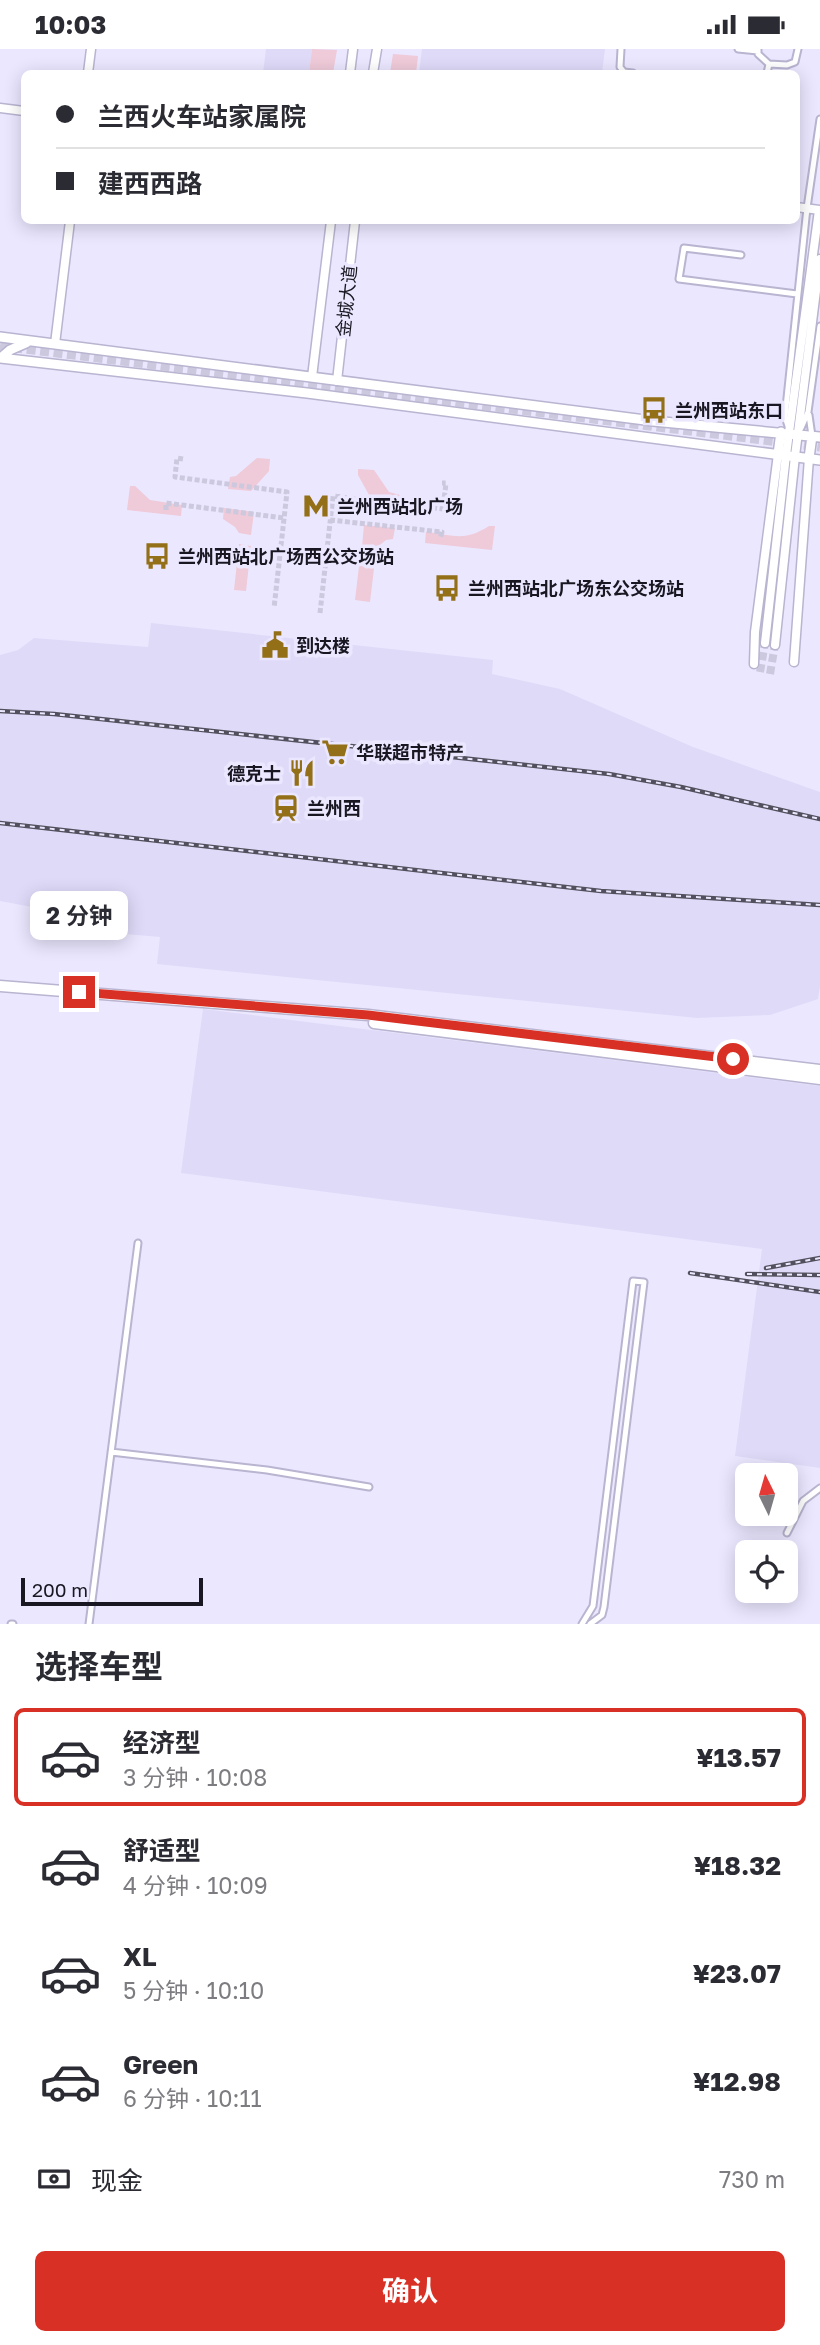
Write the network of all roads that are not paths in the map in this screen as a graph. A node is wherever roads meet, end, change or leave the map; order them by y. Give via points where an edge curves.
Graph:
1 (91, 49) edge
2 (353, 49) edge
3 (377, 49) edge
4 (621, 49) edge
5 (738, 49) edge
6 (798, 49) edge
7 (758, 50) edge
8 (769, 64) junction
9 (88, 70) edge
10 (350, 70) edge
11 (374, 70) edge
12 (622, 70) edge
13 (768, 70) edge
14 (0, 108) edge
15 (21, 111) edge
16 (820, 119) edge
17 (800, 207) edge
18 (807, 208) junction
19 (819, 210) edge
20 (70, 224) edge
21 (331, 224) edge
22 (355, 224) edge
23 (741, 255) dead end
24 (820, 259) edge
25 (797, 294) junction
26 (820, 326) edge
27 (0, 337) edge
28 (28, 342) junction
29 (55, 344) junction
30 (0, 358) edge
31 (312, 377) junction
32 (337, 381) junction
33 (808, 412) junction
34 (789, 433) junction
35 (816, 436) edge
36 (786, 455) junction
37 (809, 459) junction
38 (820, 460) edge
39 (765, 643) tunnel mouth
40 (775, 645) tunnel mouth
41 (794, 662) dead end
42 (754, 664) dead end
43 (0, 986) edge
44 (322, 1012) junction
45 (820, 1070) edge
46 (820, 1079) edge
47 (138, 1243) dead end
48 (614, 1430) junction
49 (625, 1431) junction
50 (111, 1452) junction
51 (369, 1487) dead end
52 (820, 1488) edge
53 (787, 1533) dead end
54 (89, 1624) edge
55 (582, 1624) edge
56 (590, 1624) edge

1 - 9 street
2 - 10 street
3 - 11 street
4 - 12 street
5 - 7 street
6 - 8 street via 795,62
7 - 8 street
8 - 13 street
14 - 15 street
16 - 18 street
17 - 18 street
18 - 19 street
18 - 25 street
19 - 34 street
20 - 29 street
21 - 31 street, 金城大道
22 - 32 street, 金城大道
23 - 25 street via 684,248 679,279
24 - 34 street
25 - 34 street via 785,417
26 - 33 street
27 - 28 main road
28 - 29 main road
28 - 30 main road
29 - 31 main road
30 - 36 main road
31 - 32 main road
32 - 34 main road via 653,421
33 - 34 street
33 - 35 street
34 - 35 main road
34 - 36 main road
34 - 36 street
35 - 37 main road
36 - 37 main road
36 - 39 street
36 - 40 street
36 - 42 street via 755,632
37 - 38 main road
37 - 41 street
43 - 44 highway
44 - 45 highway
44 - 46 highway via 368,1022
47 - 50 street
48 - 49 street
48 - 49 street via 633,1281 644,1282
48 - 55 street via 593,1606
49 - 56 street via 604,1607
50 - 51 street
50 - 54 street
52 - 53 street via 803,1501

